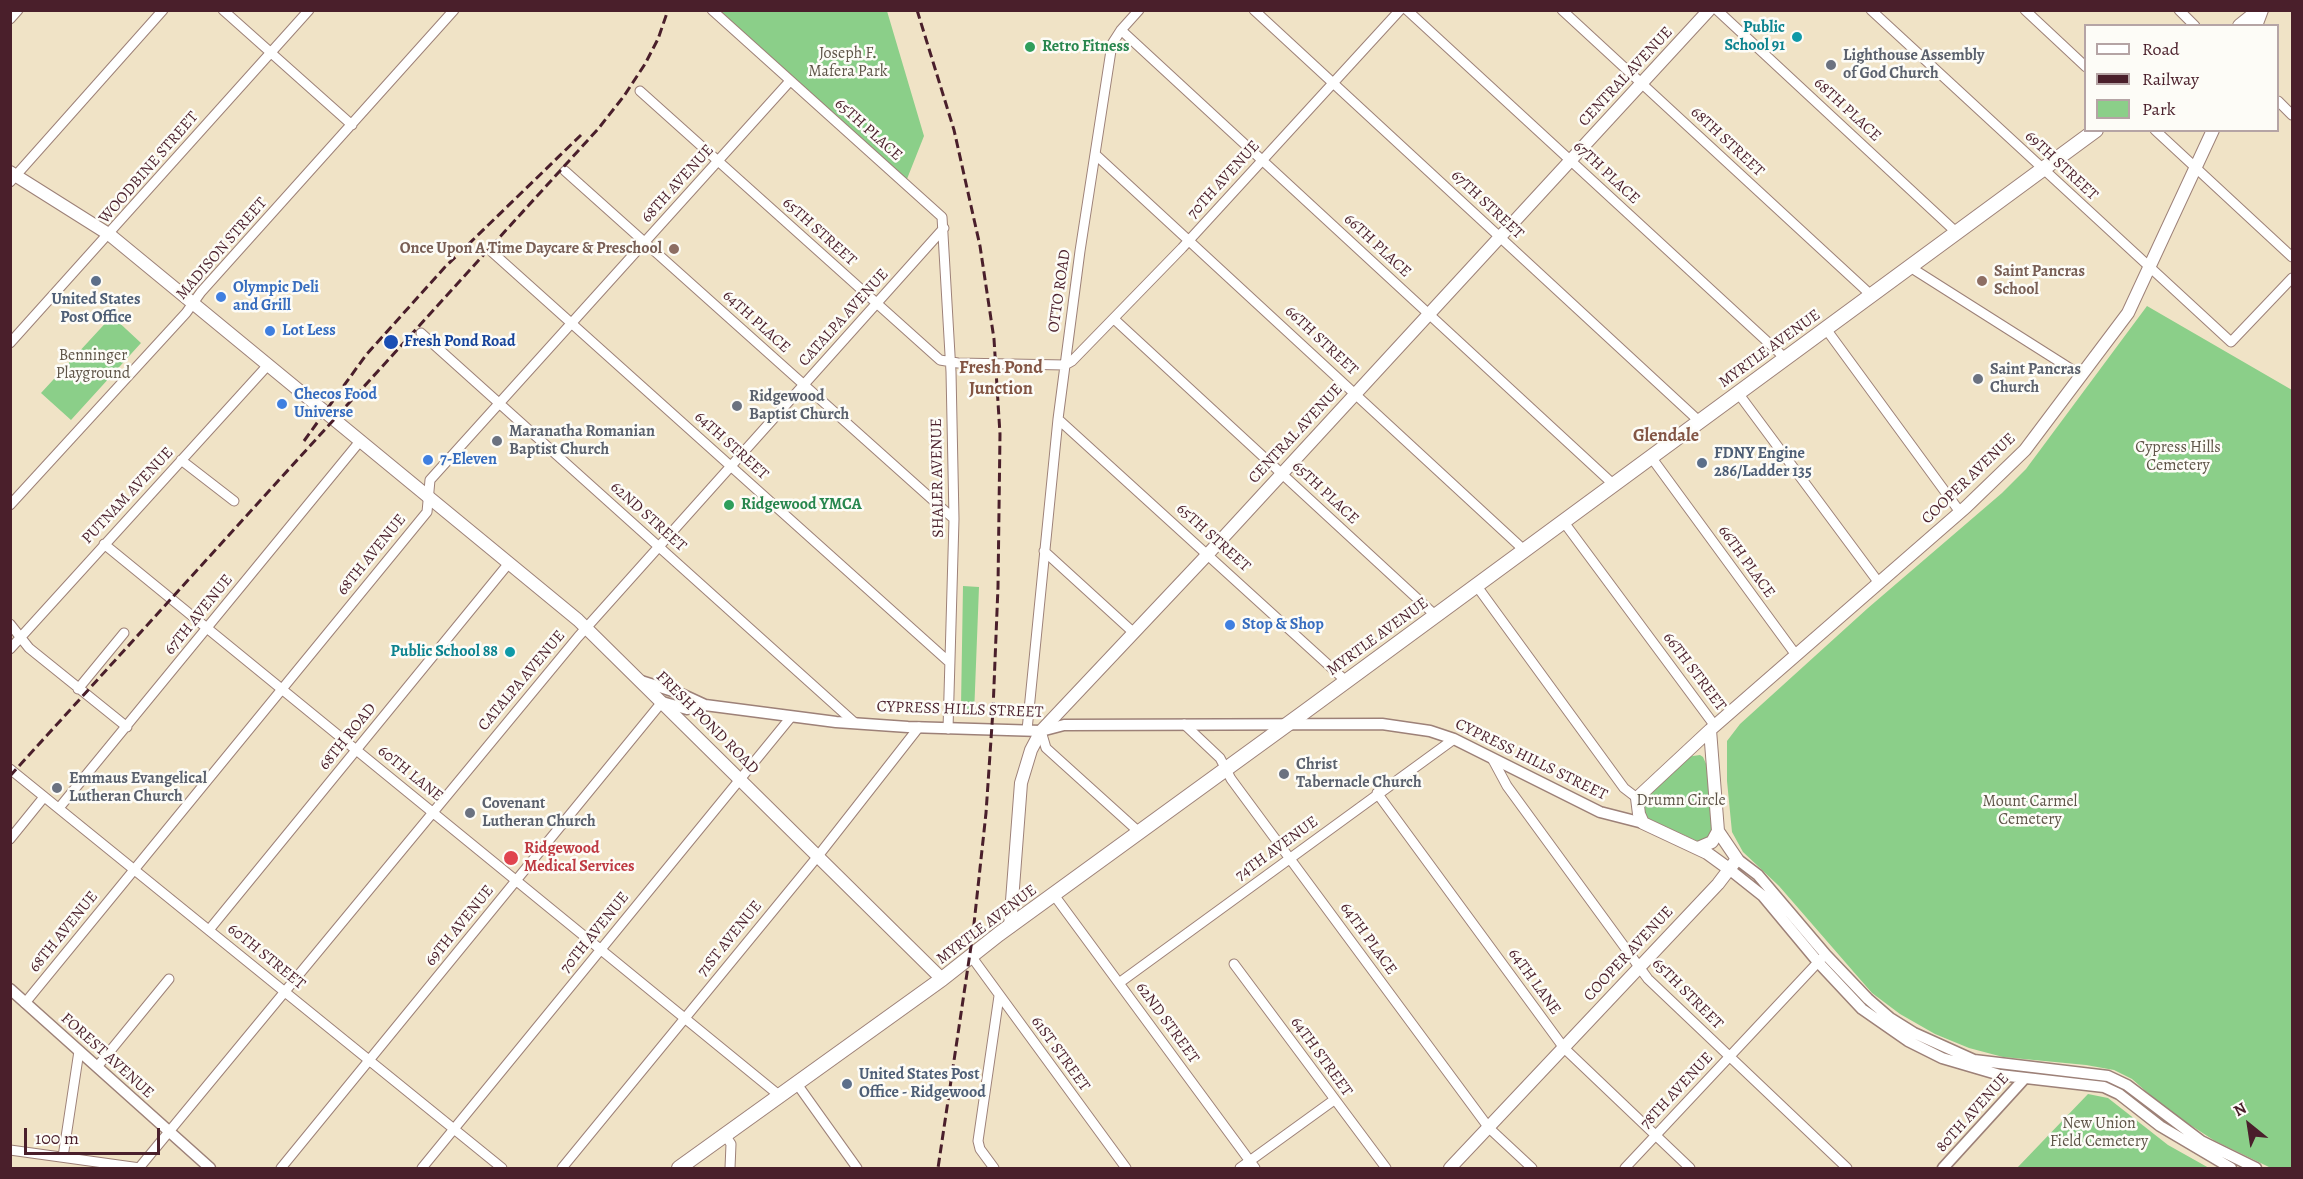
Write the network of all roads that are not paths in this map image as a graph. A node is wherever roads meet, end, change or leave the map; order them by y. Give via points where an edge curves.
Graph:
1 (18, 10) edge
2 (163, 10) edge
3 (223, 10) edge
4 (309, 10) edge
5 (454, 10) edge
6 (712, 10) edge
7 (1139, 10) edge
8 (1254, 10) edge
9 (1400, 10) edge
10 (1407, 10) edge
11 (1562, 10) edge
12 (1709, 10) edge
13 (1717, 10) edge
14 (1871, 10) edge
15 (2025, 10) edge
16 (2179, 10) edge
17 (2261, 10) edge
18 (10, 19) edge
19 (2193, 24) edge
20 (2243, 24) edge
21 (1121, 30) junction
22 (271, 53) junction
23 (2084, 66) edge
24 (790, 81) junction
25 (1333, 83) junction
26 (1642, 84) junction
27 (640, 91) dead end
28 (2279, 103) edge
29 (2292, 115) edge
30 (352, 125) junction
31 (2093, 132) edge
32 (2157, 132) edge
33 (2212, 132) edge
34 (1096, 155) junction
35 (1262, 160) junction
36 (1571, 161) junction
37 (718, 162) junction
38 (2196, 169) junction
39 (2043, 170) junction
40 (565, 171) dead end
41 (13, 176) edge
42 (944, 228) junction
43 (1956, 232) junction
44 (110, 235) junction
45 (1500, 237) junction
46 (1189, 240) junction
47 (645, 243) junction
48 (492, 252) dead end
49 (2292, 257) edge
50 (1910, 267) junction
51 (2150, 268) junction
52 (2292, 278) edge
53 (1871, 296) junction
54 (194, 303) junction
55 (877, 304) junction
56 (1429, 314) junction
57 (1114, 319) junction
58 (573, 323) junction
59 (1826, 329) junction
60 (421, 333) dead end
61 (10, 344) edge
62 (1785, 358) junction
63 (951, 362) junction
64 (268, 365) junction
65 (1065, 365) junction
66 (2082, 376) junction
67 (804, 385) junction
68 (1738, 393) junction
69 (1356, 394) junction
70 (500, 404) junction
71 (1058, 419) junction
72 (1699, 421) junction
73 (361, 440) junction
74 (1651, 457) junction
75 (182, 460) junction
76 (731, 466) junction
77 (1282, 473) junction
78 (1613, 484) junction
79 (428, 496) junction
80 (234, 501) dead end
81 (10, 505) edge
82 (1960, 512) junction
83 (954, 519) junction
84 (1563, 521) junction
85 (104, 544) junction
86 (658, 547) junction
87 (1524, 550) junction
88 (1044, 551) junction
89 (1208, 554) junction
90 (509, 563) junction
91 (1879, 583) junction
92 (1476, 585) junction
93 (1435, 615) junction
94 (10, 624) edge
95 (586, 627) junction
96 (207, 628) junction
97 (124, 633) dead end
98 (1134, 633) junction
99 (21, 636) junction
100 (10, 649) edge
101 (1796, 655) junction
102 (950, 662) junction
103 (641, 681) junction
104 (1346, 681) junction
105 (78, 689) junction
106 (281, 689) junction
107 (662, 702) junction
108 (705, 705) junction
109 (791, 717) junction
110 (855, 723) junction
111 (1184, 724) junction
112 (1288, 724) junction
113 (127, 727) junction
114 (919, 727) junction
115 (1713, 728) junction
116 (948, 729) junction
117 (1027, 730) junction
118 (1041, 732) junction
119 (1454, 739) junction
120 (356, 750) junction
121 (1493, 760) junction
122 (10, 769) edge
123 (1226, 770) junction
124 (740, 779) junction
125 (1377, 793) junction
126 (44, 797) junction
127 (1637, 798) junction
128 (59, 808) junction
129 (432, 812) junction
130 (1643, 823) junction
131 (1718, 831) junction
132 (1139, 832) junction
133 (10, 839) edge
134 (1698, 848) junction
135 (818, 856) junction
136 (1289, 858) junction
137 (1737, 859) junction
138 (135, 869) junction
139 (1729, 869) junction
140 (516, 881) junction
141 (1054, 895) junction
142 (1010, 927) junction
143 (209, 930) junction
144 (601, 950) junction
145 (971, 956) junction
146 (1822, 959) junction
147 (1234, 964) dead end
148 (1639, 968) junction
149 (169, 979) dead end
150 (942, 980) junction
151 (1119, 983) junction
152 (10, 989) edge
153 (285, 992) junction
154 (999, 996) junction
155 (26, 1003) junction
156 (685, 1018) junction
157 (1564, 1048) junction
158 (79, 1051) junction
159 (1730, 1057) junction
160 (370, 1061) junction
161 (97, 1067) junction
162 (2025, 1078) junction
163 (797, 1084) junction
164 (780, 1096) junction
165 (1334, 1100) junction
166 (1488, 1128) junction
167 (454, 1129) junction
168 (171, 1133) junction
169 (725, 1135) junction
170 (1655, 1136) junction
171 (10, 1150) edge
172 (63, 1157) junction
173 (1252, 1165) edge
174 (139, 1168) edge
175 (210, 1168) edge
176 (281, 1168) edge
177 (422, 1168) edge
178 (502, 1168) edge
179 (562, 1168) edge
180 (679, 1168) edge
181 (730, 1168) edge
182 (857, 1168) edge
183 (994, 1168) edge
184 (1126, 1168) edge
185 (1240, 1168) edge
186 (1386, 1168) edge
187 (1450, 1168) edge
188 (1532, 1168) edge
189 (1625, 1168) edge
190 (1690, 1168) edge
191 (1847, 1168) edge
192 (1943, 1168) edge
193 (2231, 1168) edge
194 (2256, 1168) edge

1 - 18 street
2 - 41 street
3 - 22 street
4 - 22 street, WOODBINE STREET
5 - 30 street, MADISON STREET
6 - 24 street, 65TH PLACE
7 - 21 street, OTTO ROAD
8 - 25 street, 67TH STREET
9 - 25 street, 70TH AVENUE
10 - 36 street, 67TH PLACE
11 - 26 street, 68TH STREET
12 - 26 main road, CENTRAL AVENUE
13 - 43 street, 68TH PLACE
14 - 39 street, 69TH STREET
15 - 23 street
16 - 19 street
17 - 20 main road
21 - 34 street, OTTO ROAD via 1112,44
21 - 35 street, 66TH PLACE
22 - 30 street
22 - 44 street, WOODBINE STREET
24 - 37 street, 68TH AVENUE
24 - 42 street, 65TH PLACE via 942,217
25 - 35 street, 70TH AVENUE
25 - 45 street, 67TH STREET
26 - 36 main road, CENTRAL AVENUE
26 - 53 street, 68TH STREET
27 - 37 street, 65TH STREET
28 - 29 street
30 - 54 street, MADISON STREET
31 - 39 main road, MYRTLE AVENUE
32 - 38 street
33 - 38 main road, COOPER AVENUE
34 - 46 street, 66TH STREET
34 - 65 street, OTTO ROAD
35 - 46 street, 70TH AVENUE
35 - 56 street, 66TH PLACE
36 - 45 main road, CENTRAL AVENUE
36 - 62 street, 67TH PLACE
37 - 47 street, 68TH AVENUE
37 - 55 street, 65TH STREET
38 - 49 street
38 - 51 main road, COOPER AVENUE
39 - 43 main road, MYRTLE AVENUE
39 - 51 street, 69TH STREET
40 - 47 street, 64TH PLACE
41 - 44 main road, FRESH POND ROAD
42 - 55 street, CATALPA AVENUE
42 - 63 street, SHALER AVENUE
43 - 50 main road, MYRTLE AVENUE
44 - 54 main road, FRESH POND ROAD
44 - 61 street, WOODBINE STREET
45 - 56 main road, CENTRAL AVENUE
45 - 72 street, 67TH STREET
46 - 57 street, 70TH AVENUE
46 - 69 street, 66TH STREET
47 - 58 street, 68TH AVENUE
47 - 67 street, 64TH PLACE
48 - 58 street, 64TH STREET
50 - 53 main road, MYRTLE AVENUE
50 - 66 street
51 - 52 street, 69TH STREET via 2231,342
51 - 66 main road, COOPER AVENUE via 2128,313
53 - 59 main road, MYRTLE AVENUE
54 - 64 main road, FRESH POND ROAD
54 - 81 street, MADISON STREET
55 - 63 street, 65TH STREET via 940,360
55 - 67 street, CATALPA AVENUE
56 - 69 main road, CENTRAL AVENUE
56 - 78 street, 66TH PLACE
57 - 65 street, 70TH AVENUE
57 - 77 street, 65TH PLACE
58 - 70 street, 68TH AVENUE
58 - 76 street, 64TH STREET
59 - 62 main road, MYRTLE AVENUE
59 - 82 street
60 - 70 street, 62ND STREET
62 - 68 main road, MYRTLE AVENUE
63 - 65 street, 65TH STREET
63 - 83 street, SHALER AVENUE
64 - 73 main road, FRESH POND ROAD
64 - 75 street, PUTNAM AVENUE
65 - 71 street, OTTO ROAD
66 - 82 main road, COOPER AVENUE via 2025,450
67 - 76 street, CATALPA AVENUE
67 - 83 street, 64TH PLACE
68 - 72 main road, MYRTLE AVENUE
68 - 91 street
69 - 77 main road, CENTRAL AVENUE
69 - 87 street, 66TH STREET
70 - 79 street, 68TH AVENUE via 430,480
70 - 86 street, 62ND STREET
71 - 88 street, OTTO ROAD
71 - 89 street, 65TH STREET
72 - 74 main road, MYRTLE AVENUE
73 - 79 main road, FRESH POND ROAD
73 - 96 street, 67TH AVENUE
74 - 78 main road, MYRTLE AVENUE
74 - 101 street, 66TH PLACE
75 - 80 street
75 - 85 street, PUTNAM AVENUE
76 - 86 street, CATALPA AVENUE
76 - 102 street, 64TH STREET
77 - 89 main road, CENTRAL AVENUE
77 - 93 street, 65TH PLACE
78 - 84 main road, MYRTLE AVENUE
79 - 90 main road, FRESH POND ROAD
79 - 106 street, 68TH AVENUE via 427,512
82 - 91 main road, COOPER AVENUE
83 - 102 street, SHALER AVENUE
84 - 87 main road, MYRTLE AVENUE
84 - 115 street, 66TH STREET
85 - 96 street, 60TH LANE
85 - 99 street, PUTNAM AVENUE
86 - 95 street, CATALPA AVENUE
86 - 110 street, 62ND STREET
87 - 92 main road, MYRTLE AVENUE
88 - 98 street
88 - 117 street, OTTO ROAD
89 - 98 main road, CENTRAL AVENUE
89 - 104 street, 65TH STREET
90 - 95 main road, FRESH POND ROAD
90 - 120 street, 68TH ROAD
91 - 101 main road, COOPER AVENUE
92 - 93 main road, MYRTLE AVENUE
92 - 127 street via 1623,788
93 - 104 main road, MYRTLE AVENUE
94 - 99 street
95 - 103 main road, FRESH POND ROAD
95 - 129 street, CATALPA AVENUE
96 - 106 street, 60TH LANE
96 - 113 street, 67TH AVENUE
97 - 105 street
98 - 118 main road, CENTRAL AVENUE
99 - 100 street, PUTNAM AVENUE
99 - 105 street
101 - 115 main road, COOPER AVENUE
102 - 116 street, SHALER AVENUE
103 - 107 main road, FRESH POND ROAD
103 - 108 street, CYPRESS HILLS STREET
104 - 112 main road, MYRTLE AVENUE
105 - 113 street
106 - 120 street, 60TH LANE
106 - 138 street, 68TH AVENUE
107 - 108 street, CYPRESS HILLS STREET via 687,709
107 - 124 main road, FRESH POND ROAD
107 - 140 street, 69TH AVENUE
108 - 109 street, CYPRESS HILLS STREET
109 - 110 street, CYPRESS HILLS STREET
109 - 124 street, 70TH AVENUE
110 - 114 street, CYPRESS HILLS STREET
111 - 112 street, CYPRESS HILLS STREET
111 - 118 street, CYPRESS HILLS STREET via 1064,725
111 - 123 street, 64TH PLACE via 1220,758
112 - 119 street, CYPRESS HILLS STREET via 1382,724
112 - 123 main road, MYRTLE AVENUE
113 - 128 street, 67TH AVENUE
114 - 116 street, CYPRESS HILLS STREET
114 - 135 street, 71ST AVENUE
115 - 127 main road, COOPER AVENUE
115 - 131 main road
116 - 117 street, CYPRESS HILLS STREET
117 - 118 street, CYPRESS HILLS STREET
118 - 132 street via 1046,748
118 - 142 main road, CENTRAL AVENUE via 1021,783
119 - 121 street, CYPRESS HILLS STREET
119 - 125 street, 74TH AVENUE
120 - 129 street, 60TH LANE
120 - 143 street, 68TH ROAD
121 - 130 street, CYPRESS HILLS STREET via 1600,812
121 - 148 street, 65TH STREET via 1507,786
122 - 126 street, 60TH STREET
123 - 132 main road, MYRTLE AVENUE
123 - 136 street, 64TH PLACE
124 - 135 main road, FRESH POND ROAD
124 - 144 street, 70TH AVENUE
125 - 136 street, 74TH AVENUE
125 - 157 street, 64TH LANE
126 - 128 street, 60TH STREET
126 - 133 street
127 - 130 main road
128 - 138 street, 60TH STREET
129 - 140 street, 60TH LANE
129 - 153 street, CATALPA AVENUE
130 - 134 main road, CYPRESS HILLS STREET
131 - 134 main road via 1712,842
131 - 137 main road
132 - 141 main road, MYRTLE AVENUE
134 - 139 main road, CYPRESS HILLS STREET
135 - 150 main road, FRESH POND ROAD
135 - 156 street, 71ST AVENUE
136 - 151 street, 74TH AVENUE
136 - 166 street, 64TH PLACE
137 - 139 main road, COOPER AVENUE
137 - 146 street, CYPRESS HILLS STREET via 1758,875
138 - 143 street, 60TH STREET
138 - 155 street, 68TH AVENUE
139 - 146 street, CYPRESS HILLS STREET via 1763,896
139 - 148 main road, COOPER AVENUE
140 - 144 street, 60TH LANE
140 - 160 street, 69TH AVENUE
141 - 142 main road, MYRTLE AVENUE
141 - 151 street, 62ND STREET
142 - 145 main road, MYRTLE AVENUE
143 - 153 street, 60TH STREET
144 - 156 street, 60TH LANE
144 - 167 street, 70TH AVENUE
145 - 150 main road, MYRTLE AVENUE
145 - 154 street, 61ST STREET
146 - 159 street, 78TH AVENUE
146 - 162 street, CYPRESS HILLS STREET via 1862,1009 1908,1041 1976,1069
146 - 194 street, CYPRESS HILLS STREET via 1890,1018 1914,1033 1974,1060 2108,1076 2127,1085 2201,1141
147 - 165 street, 64TH STREET
148 - 157 main road, COOPER AVENUE
148 - 159 street, 65TH STREET
149 - 161 street
150 - 163 main road, MYRTLE AVENUE
151 - 173 street, 62ND STREET
152 - 155 street, FOREST AVENUE
153 - 160 street, 60TH STREET
153 - 168 street, CATALPA AVENUE
154 - 183 street via 978,1142
154 - 184 street, 61ST STREET
155 - 158 street, FOREST AVENUE
156 - 164 street, 60TH LANE
156 - 179 street, 71ST AVENUE
157 - 166 main road, COOPER AVENUE
157 - 170 street, 64TH LANE
158 - 161 street, FOREST AVENUE
158 - 172 street
159 - 170 street, 78TH AVENUE
159 - 191 street, 65TH STREET
160 - 167 street, 60TH STREET
160 - 176 street, 69TH AVENUE
161 - 168 street, FOREST AVENUE
162 - 192 street, 80TH AVENUE
162 - 193 street, CYPRESS HILLS STREET via 2104,1087
163 - 164 main road, MYRTLE AVENUE
163 - 182 street
164 - 169 main road, MYRTLE AVENUE
165 - 173 street
165 - 186 street, 64TH STREET
166 - 187 main road, COOPER AVENUE
166 - 188 street, 64TH PLACE
167 - 177 street, 70TH AVENUE
167 - 178 street, 60TH STREET
168 - 174 street, CATALPA AVENUE
168 - 175 street, FOREST AVENUE
169 - 180 main road, MYRTLE AVENUE
169 - 181 street via 731,1144
170 - 189 street, 78TH AVENUE
170 - 190 street, 64TH LANE
171 - 172 street
172 - 174 street
173 - 185 street

